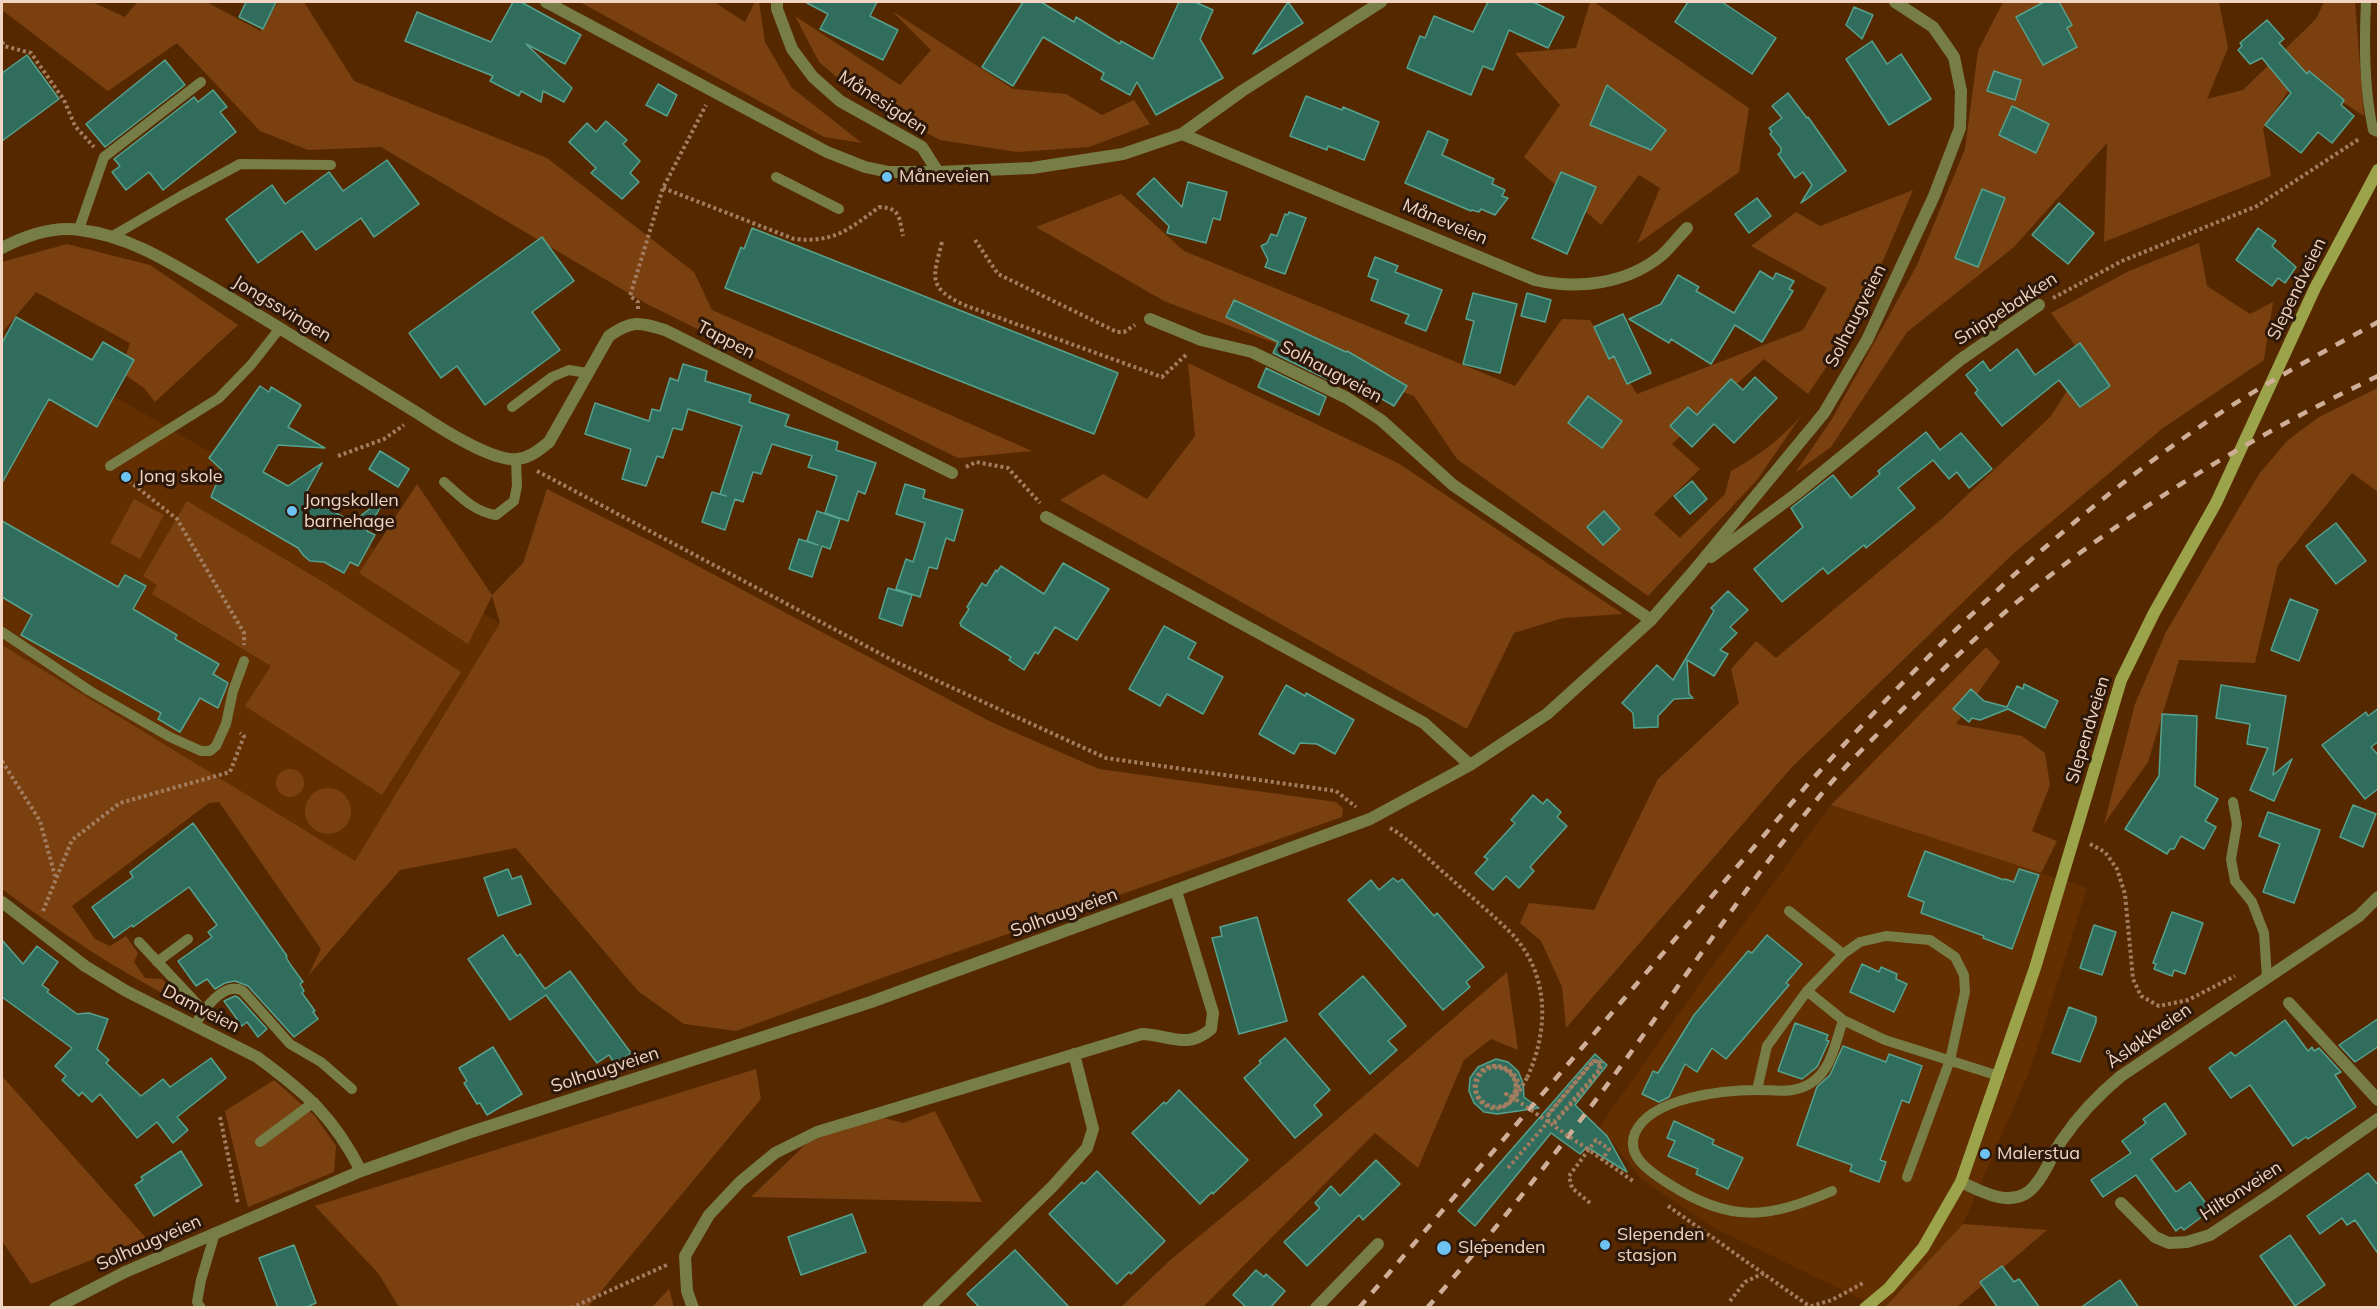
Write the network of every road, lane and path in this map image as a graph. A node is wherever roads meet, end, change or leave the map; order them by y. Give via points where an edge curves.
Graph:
1 (546, 2) edge
2 (777, 2) edge
3 (1382, 2) edge
4 (1895, 2) edge
5 (2366, 2) edge
6 (2, 42) edge
7 (201, 82) dead end
8 (701, 115) dead end
9 (2376, 131) edge
10 (1182, 134) junction
11 (104, 157) junction
12 (331, 165) dead end
13 (2379, 170) edge
14 (938, 172) junction
15 (776, 177) dead end
16 (663, 188) junction
17 (839, 209) dead end
18 (1687, 228) dead end
19 (79, 230) junction
20 (903, 236) dead end
21 (111, 237) junction
22 (975, 240) dead end
23 (942, 242) dead end
24 (2, 248) edge
25 (638, 302) dead end
26 (2039, 305) joint
27 (1150, 319) joint
28 (280, 328) junction
29 (1201, 340) junction
30 (587, 373) junction
31 (512, 407) dead end
32 (420, 415) junction
33 (338, 456) dead end
34 (516, 459) junction
35 (110, 466) joint
36 (952, 473) joint
37 (444, 482) dead end
38 (1046, 517) joint
39 (1692, 573) junction
40 (1651, 620) junction
41 (2, 632) edge
42 (244, 661) joint
43 (226, 724) junction
44 (2, 761) edge
45 (1470, 765) junction
46 (2233, 802) dead end
47 (1370, 819) junction
48 (2088, 842) dead end
49 (55, 877) junction
50 (1176, 891) junction
51 (2379, 897) edge
52 (2, 902) edge
53 (1789, 911) dead end
54 (36, 929) junction
55 (188, 939) dead end
56 (140, 942) dead end
57 (1843, 954) junction
58 (157, 962) junction
59 (2267, 978) junction
60 (1807, 991) junction
61 (2289, 1003) dead end
62 (202, 1009) junction
63 (1843, 1020) junction
64 (195, 1026) junction
65 (1074, 1054) junction
66 (1950, 1060) junction
67 (1999, 1076) junction
68 (352, 1089) dead end
69 (1757, 1090) junction
70 (1513, 1097) junction
71 (2379, 1100) edge
72 (314, 1101) junction
73 (1548, 1115) dead end
74 (220, 1118) dead end
75 (2379, 1119) edge
76 (1548, 1122) junction
77 (1553, 1125) junction
78 (260, 1142) dead end
79 (1602, 1160) junction
80 (1508, 1168) dead end
81 (360, 1171) junction
82 (1907, 1177) dead end
83 (1960, 1182) junction
84 (1637, 1184) dead end
85 (1832, 1191) dead end
86 (1590, 1203) dead end
87 (2121, 1203) dead end
88 (1666, 1204) dead end
89 (242, 1222) junction
90 (215, 1233) junction
91 (1378, 1244) dead end
92 (685, 1256) junction
93 (1764, 1273) junction
94 (1872, 1277) dead end
95 (1730, 1301) dead end
96 (1807, 1307) edge
97 (55, 1308) edge
98 (201, 1308) edge
99 (571, 1308) edge
100 (693, 1308) edge
101 (928, 1308) edge
102 (1316, 1308) edge
103 (1865, 1308) edge

1 - 14 street via 827,152 889,172
2 - 14 street, Månesigden via 792,49 813,76 840,101 922,147
3 - 10 street via 1242,90
4 - 39 street, Solhaugveien via 1933,27 1954,57 1961,91 1960,128 1934,196 1867,340 1824,413
5 - 9 lane via 2367,102
6 - 11 path via 4,46 31,53 64,100 75,126
7 - 11 lane
8 - 16 path
9 - 26 path, Snippebakken via 2257,206 2122,261
10 - 14 street via 1122,154 1076,162
10 - 18 street, Måneveien via 1535,280 1557,285 1583,286 1636,271 1662,255
11 - 19 lane
12 - 21 lane via 240,164
13 - 67 main road, Slependveien via 2315,288 2216,503 2121,680
15 - 17 lane
16 - 20 path via 794,239 813,241 831,238 879,207 891,208 898,215
16 - 25 path via 630,296
19 - 21 street, Jongssvingen
19 - 24 street, Jongssvingen via 43,232
21 - 28 street, Jongssvingen via 158,256
22 - 27 path via 998,274 1117,332
23 - 29 path via 934,272 937,287 945,296 964,305 1162,377
26 - 39 street, Snippebakken via 1960,360
27 - 29 street, Solhaugveien
28 - 32 street, Jongssvingen
28 - 35 lane via 219,398
29 - 40 street, Solhaugveien via 1252,352 1347,398 1381,420 1453,485
30 - 31 lane via 569,370 552,376
30 - 34 street, Tappen via 549,442 533,454
30 - 36 street, Tappen via 609,336 639,322 665,330
32 - 33 path via 384,439
32 - 34 street, Jongssvingen via 480,449
34 - 37 lane via 514,501 496,515 471,507
34 - 47 path via 896,662 1106,758 1336,790
35 - 42 path via 177,519 244,633
36 - 38 path via 976,462 1008,468 1039,501
38 - 45 street via 1424,723
39 - 40 street, Solhaugveien
40 - 45 street, Solhaugveien via 1547,714
41 - 43 lane via 90,691 193,749 210,751
42 - 43 lane
43 - 49 path via 244,736 230,772 120,803 72,840
44 - 49 path via 40,821
45 - 47 street, Solhaugveien
46 - 59 lane via 2237,824 2231,859 2235,881 2252,902 2264,933
47 - 50 street, Solhaugveien
47 - 70 path, bridge via 1394,830 1512,934 1530,962 1538,980 1543,1015 1538,1052 1527,1078
48 - 59 path via 2105,852 2117,869 2125,894 2133,980 2141,996 2158,1006 2188,1000 2246,971
49 - 54 path
50 - 65 street via 1213,1013 1211,1029 1201,1038 1183,1042 1158,1034 1142,1034
50 - 81 street, Solhaugveien via 870,1002
51 - 59 street, Åsløkkveien via 2359,916
52 - 54 street, Damveien
53 - 57 lane
54 - 64 street, Damveien via 85,966
55 - 58 lane
56 - 58 lane
57 - 60 lane
57 - 66 lane via 1860,942 1886,936 1930,940 1955,957 1964,975 1965,992
58 - 62 lane
59 - 83 street, Åsløkkveien via 2096,1096 2026,1194 1997,1198
60 - 63 lane
60 - 69 lane via 1767,1046
61 - 71 street
62 - 64 lane
62 - 68 lane via 237,987 290,1044 321,1062
63 - 66 lane via 1885,1040
63 - 69 lane via 1820,1077 1794,1091
64 - 72 street, Damveien via 258,1057
65 - 92 street via 817,1132 776,1153 740,1182 709,1215
65 - 101 street via 1093,1129 1087,1148
66 - 67 lane
66 - 82 lane
67 - 83 main road, Slependveien
69 - 85 lane via 1684,1099 1649,1115 1631,1141 1635,1154 1649,1171 1669,1184 1727,1212 1753,1214 1798,1206
70 - 70 path, bridge via 1516,1086 1513,1076 1496,1067 1480,1076 1477,1095 1492,1107 1502,1107 1512,1099 1516,1090 1516,1080 1511,1072 1506,1069 1496,1066 1482,1071 1477,1079 1475,1090 1477,1095 1479,1100 1487,1106 1496,1108 1502,1107 1508,1104 1512,1100 1516,1095 1518,1086 1514,1076 1507,1068 1496,1065 1491,1066 1482,1071 1476,1079 1475,1084 1476,1095 1479,1100 1487,1107 1492,1108 1502,1108 1508,1105
70 - 76 path, bridge
72 - 78 lane
72 - 81 street, Damveien via 345,1141
73 - 77 path via 1592,1063 1595,1061 1599,1062 1599,1070 1555,1121 1548,1119 1549,1113 1593,1061 1601,1063 1600,1071
74 - 89 path
75 - 87 street, Hiltonveien via 2219,1229 2187,1242 2169,1243 2155,1237
76 - 77 path, bridge
76 - 80 path
77 - 79 path, bridge
79 - 84 path
79 - 86 path via 1609,1149 1596,1140 1569,1176 1572,1188
81 - 89 street, Solhaugveien
83 - 103 main road, Slependveien via 1923,1248 1889,1288
88 - 93 path
89 - 90 street, Solhaugveien
90 - 97 street, Solhaugveien
90 - 98 lane via 201,1280 197,1302
91 - 102 street
92 - 99 path
92 - 100 street via 687,1290
93 - 95 path via 1745,1282
93 - 96 path
94 - 96 path via 1846,1293

